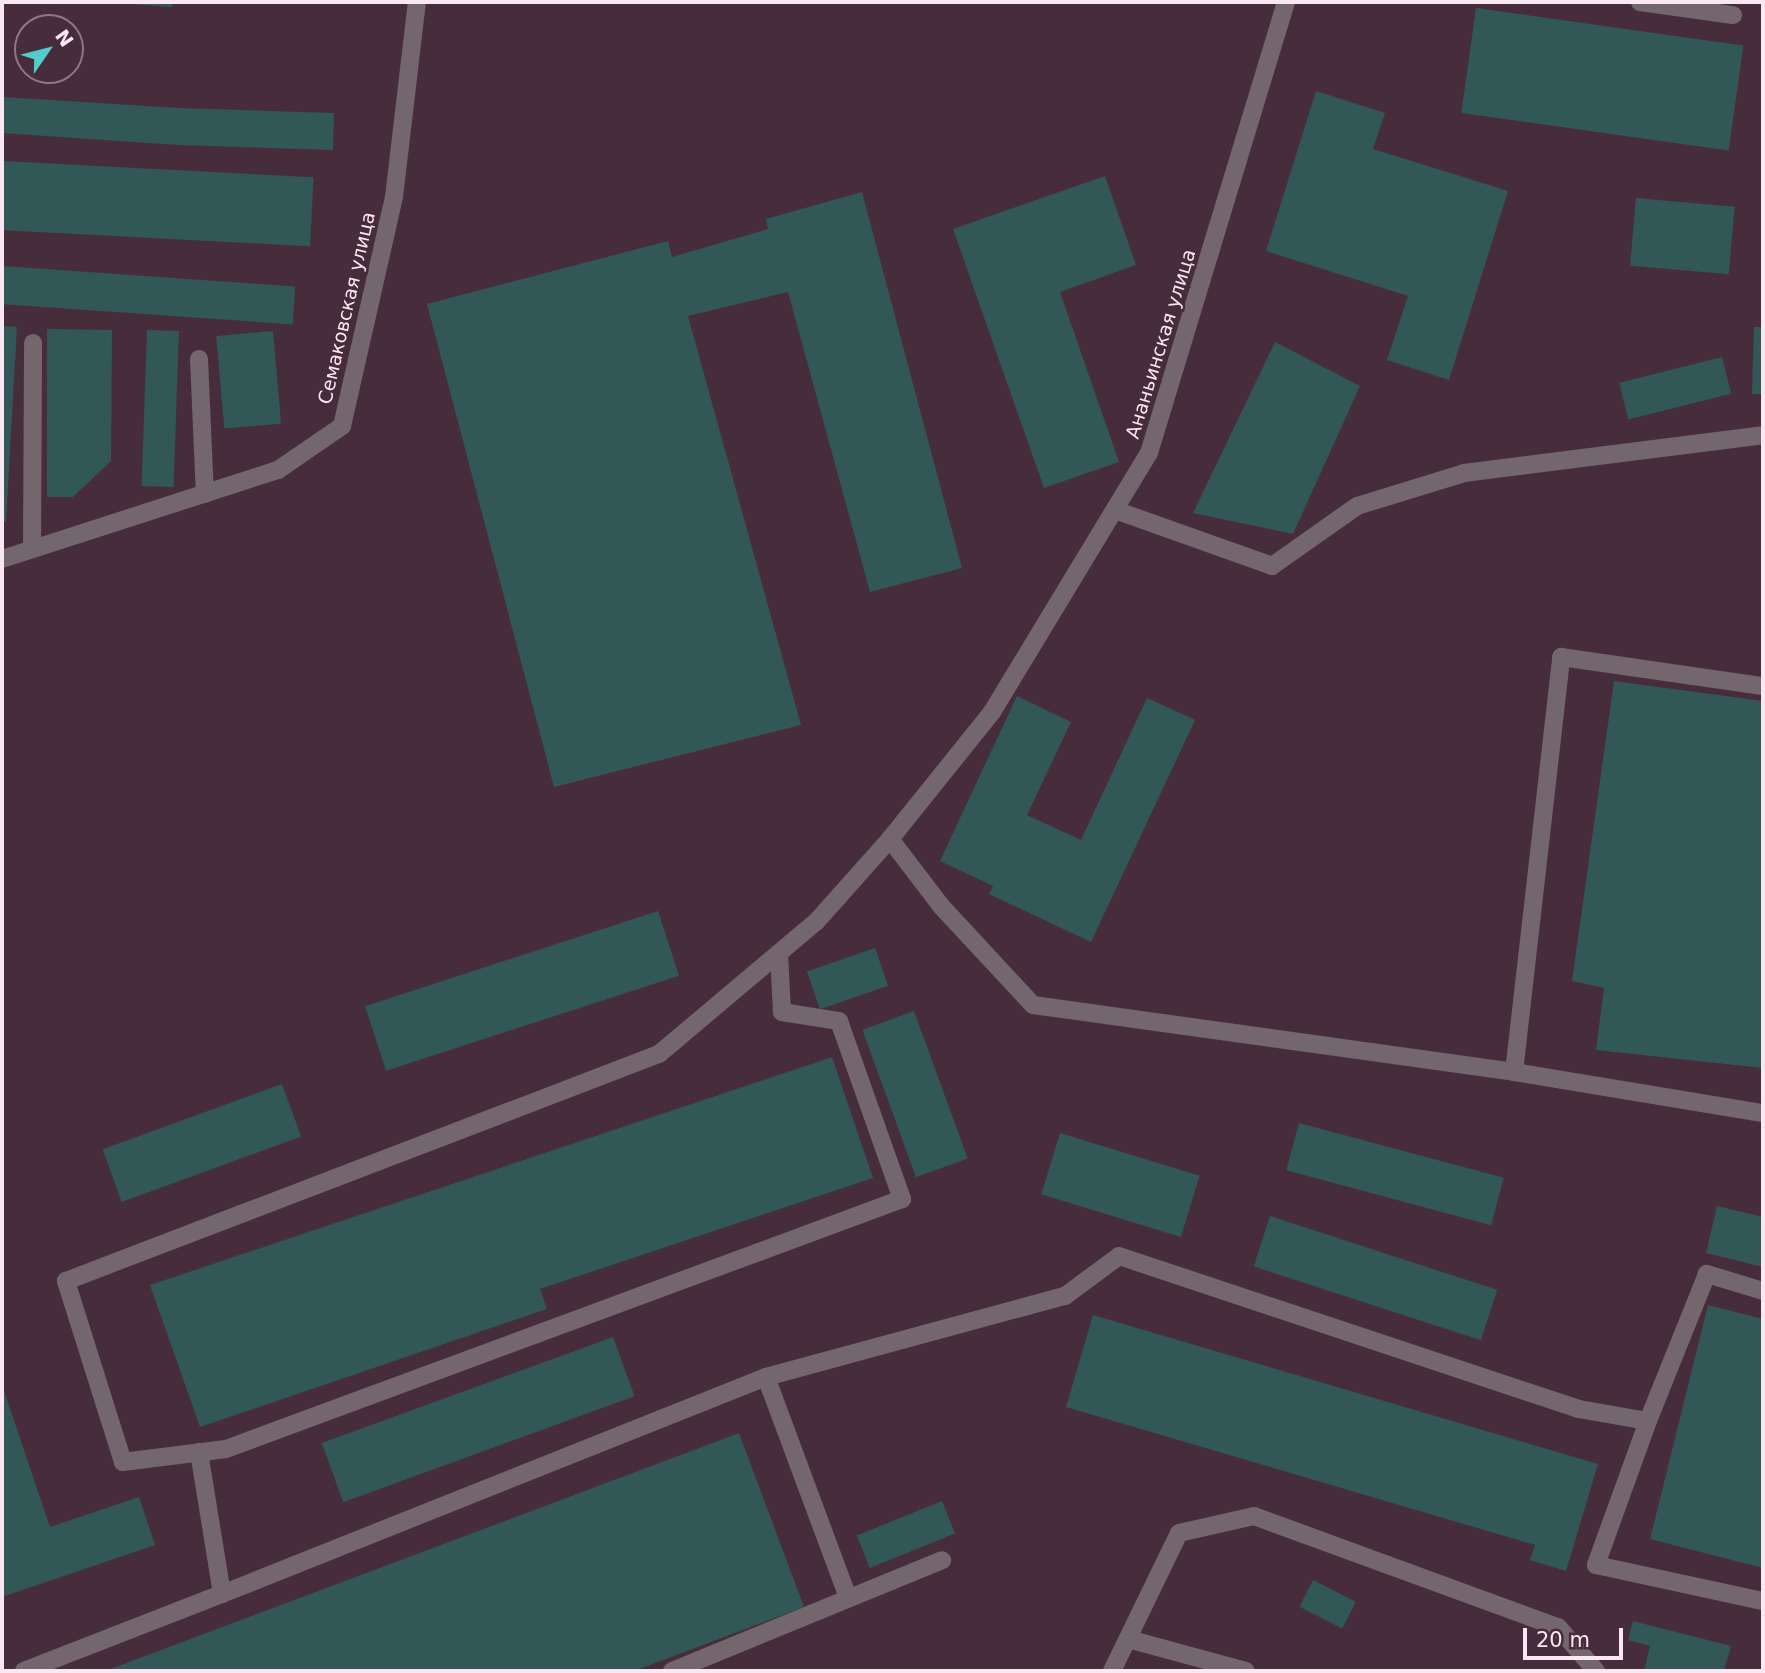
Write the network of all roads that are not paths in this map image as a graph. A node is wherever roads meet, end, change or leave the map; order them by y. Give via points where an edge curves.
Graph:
1 (417, 2) edge
2 (1286, 2) edge
3 (1640, 2) edge
4 (1733, 15) dead end
5 (33, 343) dead end
6 (199, 359) dead end
7 (1763, 435) edge
8 (205, 494) junction
9 (1115, 510) junction
10 (32, 549) junction
11 (2, 559) edge
12 (1763, 686) edge
13 (890, 839) junction
14 (779, 953) junction
15 (1514, 1072) junction
16 (1763, 1113) edge
17 (1763, 1291) edge
18 (766, 1377) junction
19 (1647, 1421) junction
20 (199, 1452) junction
21 (942, 1560) dead end
22 (222, 1594) junction
23 (848, 1598) junction
24 (1763, 1601) edge
25 (1128, 1639) junction
26 (24, 1671) edge
27 (672, 1671) edge
28 (1112, 1671) edge
29 (1246, 1671) edge
30 (1596, 1671) edge

1 - 8 street, Семаковская улица via 394,197 342,426 278,470
2 - 9 street, Ананьинская улица via 1149,453
3 - 4 street
5 - 10 street
6 - 8 street
7 - 9 street via 1464,473 1357,506 1272,566
8 - 10 street, Семаковская улица
9 - 13 street, Ананьинская улица via 992,712
10 - 11 street, Семаковская улица
12 - 15 street via 1561,657
13 - 14 street, Ананьинская улица via 816,922
13 - 15 street via 941,906 1033,1005
14 - 20 street via 782,1012 839,1021 902,1199 226,1449
14 - 20 street, Ананьинская улица via 659,1054 66,1281 123,1462
15 - 16 street
17 - 19 street via 1707,1274
18 - 19 street via 1065,1296 1118,1255 1579,1409
18 - 22 street
18 - 23 street
19 - 24 street via 1596,1564
20 - 22 street
21 - 23 street
22 - 26 street
23 - 27 street
25 - 28 street
25 - 29 street
25 - 30 street via 1179,1533 1254,1516 1558,1627

